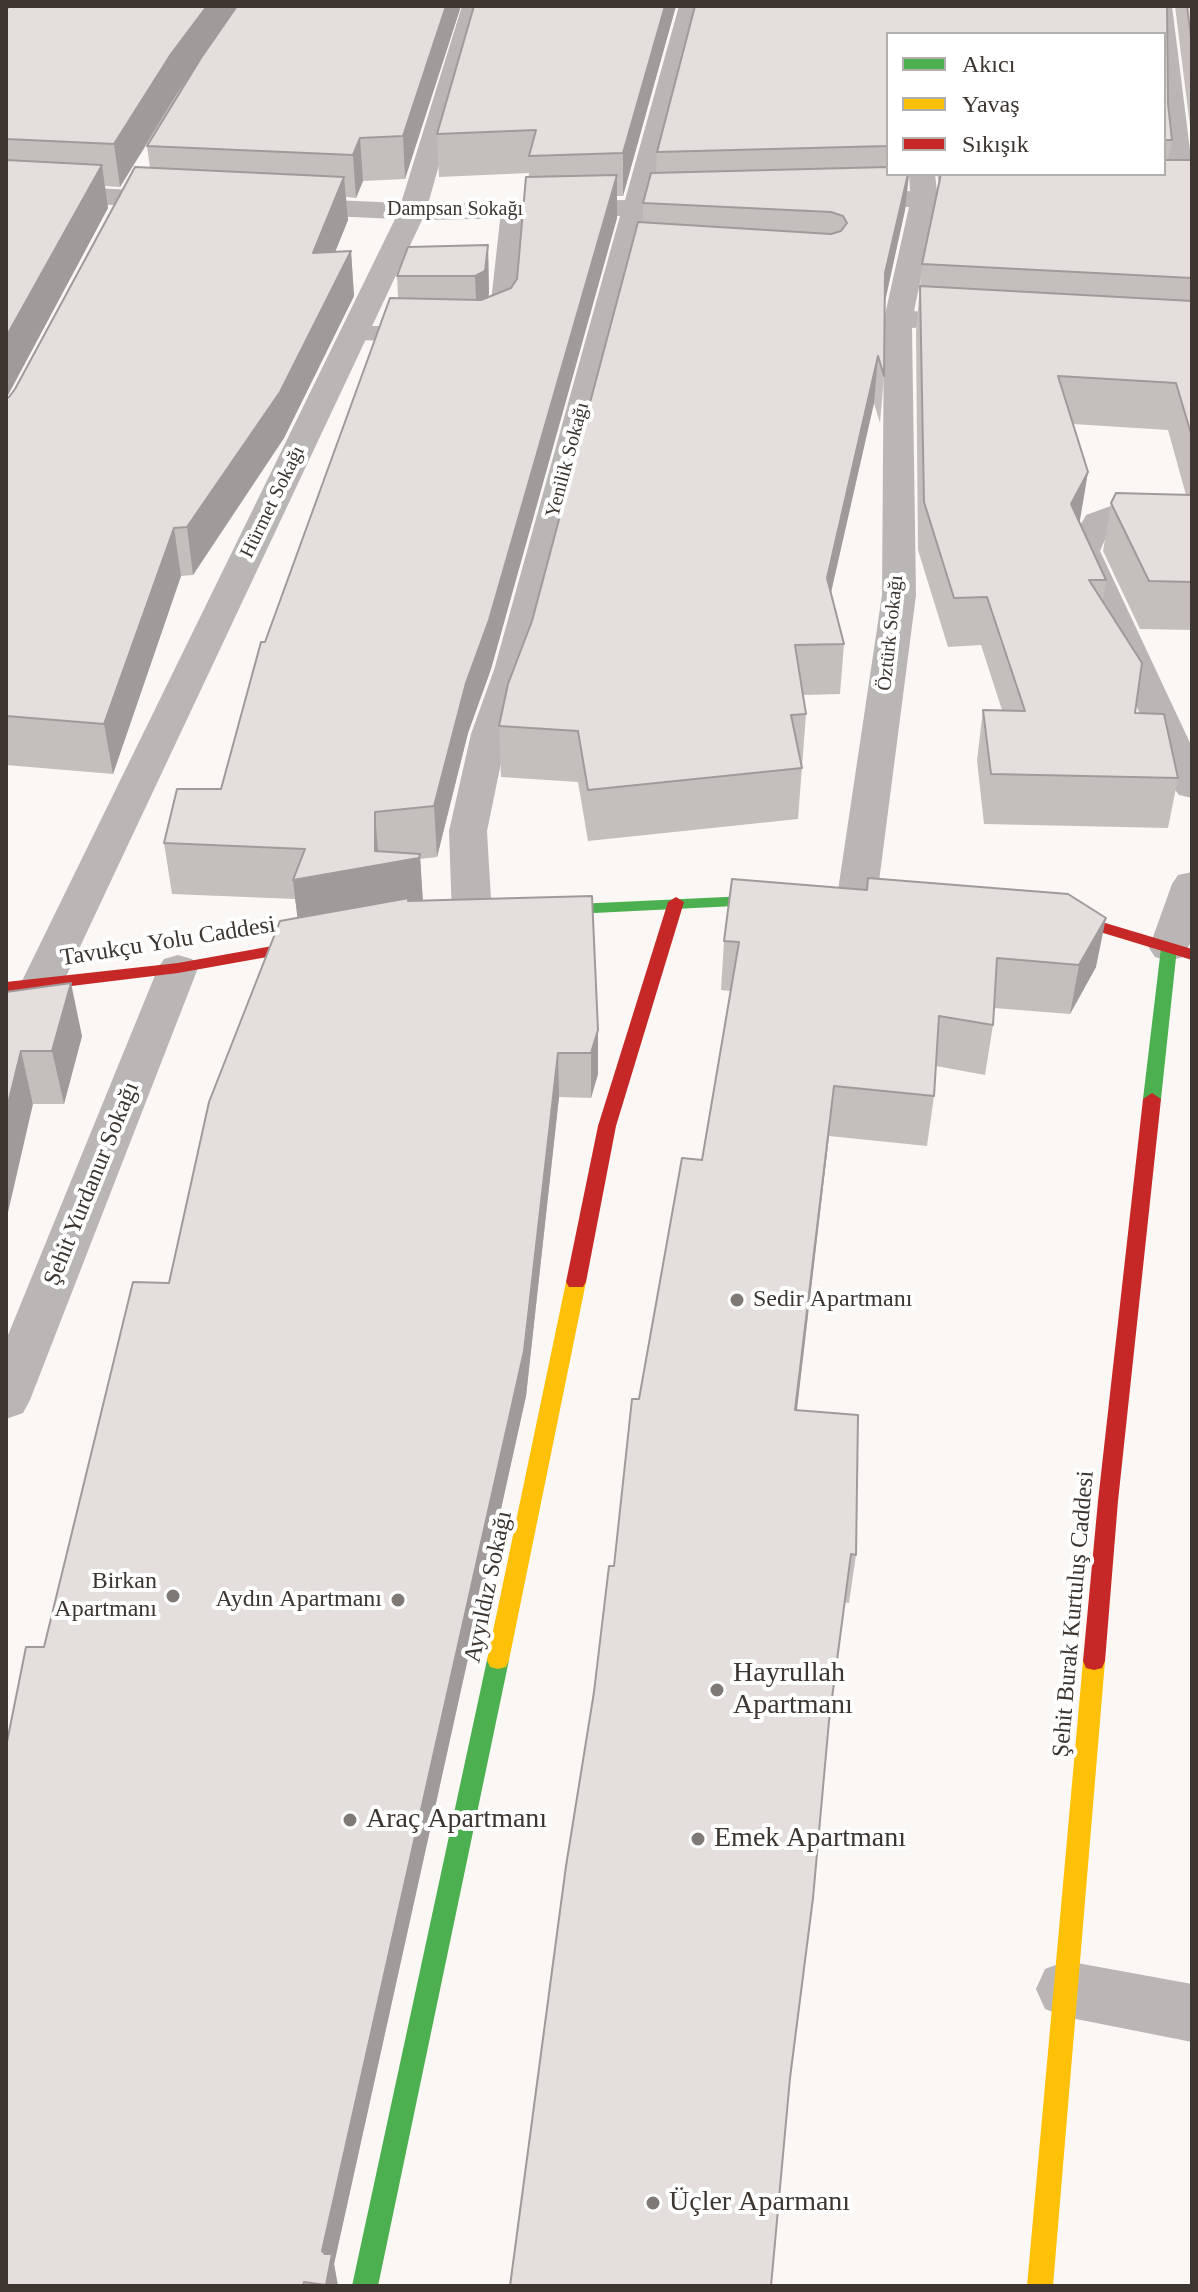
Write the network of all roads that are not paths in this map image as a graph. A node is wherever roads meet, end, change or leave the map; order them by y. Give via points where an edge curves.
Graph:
1 (473, 6) edge
2 (690, 6) edge
3 (1163, 17) edge
4 (1192, 28) edge
5 (1166, 39) edge
6 (148, 169) edge
7 (923, 186) edge
8 (6, 192) edge
9 (1187, 192) edge
10 (1151, 193) edge
11 (1015, 196) edge
12 (131, 197) junction
13 (209, 201) edge
14 (817, 202) edge
15 (256, 204) edge
16 (726, 205) edge
17 (635, 208) junction
18 (513, 211) junction
19 (412, 212) junction
20 (117, 225) edge
21 (898, 319) junction
22 (960, 322) edge
23 (353, 334) junction
24 (1192, 509) edge
25 (1192, 787) edge
26 (1192, 884) edge
27 (812, 898) edge
28 (857, 898) edge
29 (676, 902) junction
30 (519, 912) edge
31 (1032, 914) edge
32 (472, 916) edge
33 (349, 938) edge
34 (1180, 952) edge
35 (178, 968) junction
36 (41, 985) junction
37 (6, 988) edge
38 (6, 1400) edge
39 (1066, 1989) junction
40 (1192, 2013) edge
41 (365, 2286) edge
42 (1040, 2286) edge

1 - 19 street, Hürmet Sokağı
2 - 17 street, Yenilik Sokağı
3 - 4 street
5 - 9 street
6 - 12 street
7 - 11 street
7 - 14 street
7 - 21 street, Öztürk Sokağı
8 - 12 street
9 - 10 street
12 - 13 street
12 - 20 street
15 - 19 street, Dampsan Sokağı
16 - 17 street, Dampsan Sokağı
17 - 18 street, Dampsan Sokağı
17 - 32 street, Yenilik Sokağı via 638,258 489,734 468,831
18 - 19 street, Dampsan Sokağı
18 - 23 lane via 499,327 483,334
19 - 23 street, Hürmet Sokağı
21 - 22 street
21 - 28 street, Öztürk Sokağı via 899,595
23 - 36 street, Hürmet Sokağı
24 - 25 street via 1141,505 1097,522 1083,551
26 - 34 street
27 - 29 street
29 - 30 street
29 - 41 street, Ayyıldız Sokağı via 607,1126
31 - 34 street via 1102,927
33 - 35 street, Tavukçu Yolu Caddesi
34 - 39 street, Şehit Burak Kurtuluş Caddesi via 1108,1501
35 - 36 street, Tavukçu Yolu Caddesi
35 - 38 street, Şehit Yurdanur Sokağı
36 - 37 street, Tavukçu Yolu Caddesi
39 - 40 street
39 - 42 street, Şehit Burak Kurtuluş Caddesi

